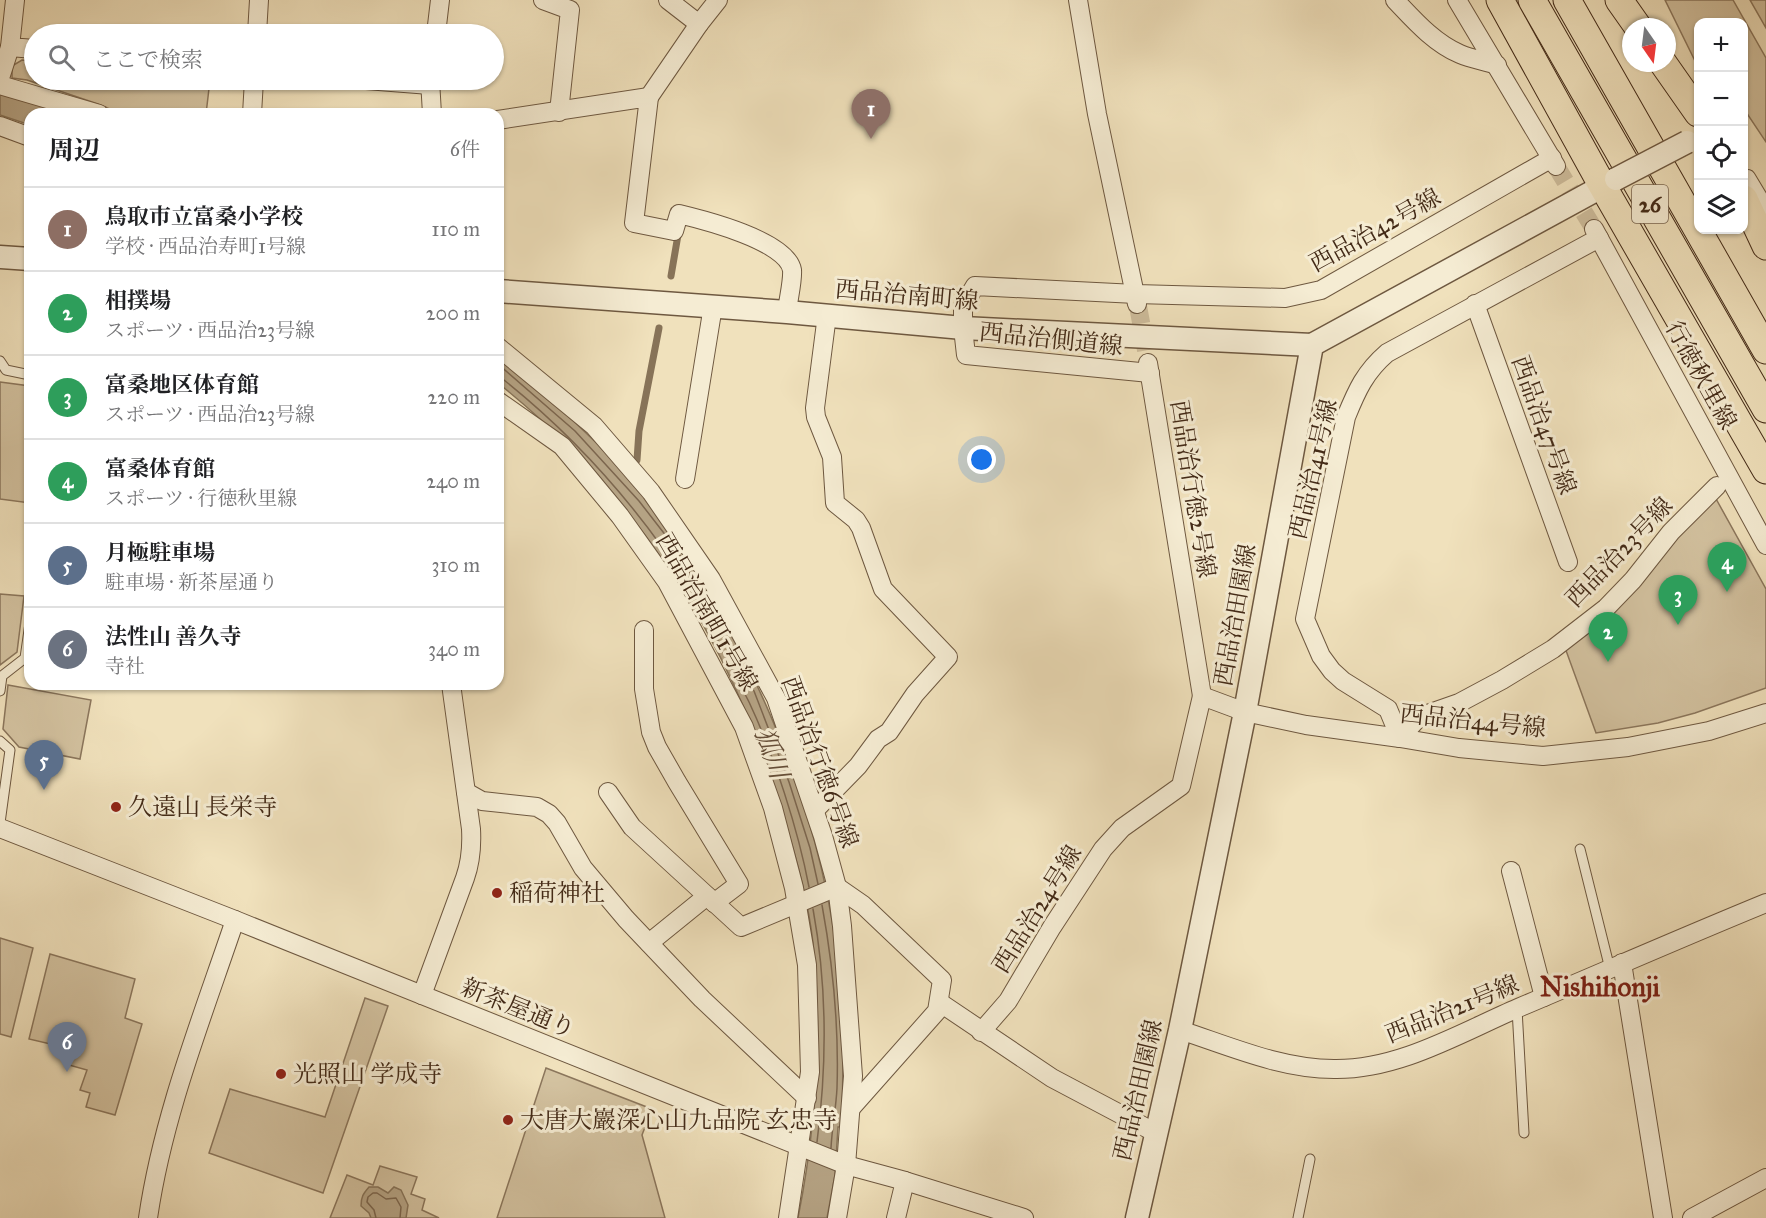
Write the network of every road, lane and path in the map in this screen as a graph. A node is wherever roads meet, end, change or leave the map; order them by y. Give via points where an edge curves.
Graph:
1 (15, 0) edge
2 (259, 0) edge
3 (440, 0) edge
4 (543, 0) edge
5 (668, 0) edge
6 (718, 0) edge
7 (1078, 0) edge
8 (1395, 0) edge
9 (1457, 0) edge
10 (1500, 0) edge
11 (1532, 0) edge
12 (1567, 0) edge
13 (1619, 0) edge
14 (564, 3) edge
15 (1632, 18) edge
16 (258, 24) edge
17 (437, 24) edge
18 (699, 24) junction
19 (10, 47) junction
20 (24, 48) edge
21 (1497, 65) junction
22 (1669, 72) edge
23 (0, 78) edge
24 (0, 85) edge
25 (253, 90) edge
26 (430, 90) edge
27 (649, 97) junction
28 (1694, 107) edge
29 (79, 108) edge
30 (252, 108) edge
31 (432, 108) edge
32 (559, 112) junction
33 (504, 119) edge
34 (0, 126) edge
35 (24, 135) edge
36 (1693, 140) edge
37 (1609, 182) junction
38 (1748, 190) edge
39 (1748, 194) edge
40 (1766, 207) edge
41 (1596, 233) joint
42 (1766, 246) edge
43 (0, 257) edge
44 (24, 259) edge
45 (504, 291) edge
46 (1137, 300) junction
47 (1475, 304) junction
48 (713, 306) junction
49 (787, 312) junction
50 (827, 315) junction
51 (963, 328) junction
52 (1312, 345) junction
53 (1766, 350) edge
54 (504, 352) edge
55 (0, 361) edge
56 (1149, 367) joint
57 (24, 374) edge
58 (504, 405) edge
59 (1766, 409) edge
60 (1766, 470) edge
61 (685, 478) dead end
62 (1717, 486) dead end
63 (1766, 545) edge
64 (1568, 562) dead end
65 (644, 630) dead end
66 (24, 659) edge
67 (452, 690) edge
68 (0, 691) edge
69 (1202, 696) junction
70 (1245, 712) junction
71 (1766, 715) edge
72 (1400, 738) junction
73 (0, 741) edge
74 (466, 792) junction
75 (608, 792) dead end
76 (815, 810) junction
77 (0, 823) edge
78 (0, 828) edge
79 (1580, 849) dead end
80 (1511, 871) dead end
81 (833, 889) junction
82 (711, 899) junction
83 (800, 902) junction
84 (1766, 903) edge
85 (235, 920) junction
86 (649, 943) junction
87 (1616, 966) junction
88 (422, 995) junction
89 (1544, 997) junction
90 (939, 1002) junction
91 (1517, 1009) junction
92 (1180, 1030) junction
93 (981, 1032) junction
94 (807, 1098) junction
95 (851, 1108) junction
96 (1156, 1133) junction
97 (1524, 1133) dead end
98 (800, 1148) junction
99 (1311, 1159) dead end
100 (846, 1165) junction
101 (1766, 1178) edge
102 (905, 1181) junction
103 (148, 1218) edge
104 (789, 1218) edge
105 (837, 1218) edge
106 (896, 1218) edge
107 (1024, 1218) edge
108 (1137, 1218) edge
109 (1298, 1218) edge
110 (1663, 1218) edge
111 (1692, 1218) edge

1 - 19 street
2 - 16 street
3 - 17 street
4 - 14 street
5 - 18 street
6 - 18 street
7 - 46 street via 1097,114
8 - 21 street via 1422,28 1447,46
9 - 21 street
10 - 37 main road
11 - 59 main road, 26
12 - 53 main road, 26
13 - 15 main road
14 - 32 street via 570,10
18 - 27 street
19 - 20 street
19 - 23 street
21 - 46 street, 西品治42号線 via 1554,162 1320,290 1285,298
22 - 28 main road
24 - 29 street
25 - 30 street
26 - 31 street
27 - 32 street
27 - 49 street via 634,223 674,231 679,214 733,228 783,253 792,269
32 - 33 street
34 - 35 street
36 - 37 street, bridge
37 - 52 street
37 - 60 main road
38 - 40 street
39 - 42 main road
41 - 47 street, 西品治41号線
41 - 63 street, 行徳秋里線
43 - 44 street
45 - 48 street, 西品治南町線
46 - 51 street, 西品治側道線 via 975,286 963,306
47 - 64 street, 西品治47号線
47 - 72 street, 西品治41号線 via 1388,353 1371,367 1357,390 1346,417 1305,619 1332,671 1388,709
48 - 49 street, 西品治南町線
48 - 61 street
49 - 50 street, 西品治南町線
50 - 51 street, 西品治南町線
50 - 76 street via 815,408 832,457 835,503 861,528 884,589 948,657 915,694 889,732 878,739
51 - 52 street, 西品治南町線
51 - 56 street, 西品治側道線 via 966,356
52 - 70 street, 西品治田園線
54 - 76 street, 西品治行徳6号線 via 594,426 651,492 711,579 776,698
55 - 57 lane via 6,370
56 - 69 street, 西品治行徳2号線
58 - 83 street, 西品治南町1号線 via 562,446 620,516 667,582 744,727
62 - 72 street, 西品治23号線 via 1605,608 1553,649 1502,680 1459,703 1419,717
65 - 82 street via 644,689 651,732 739,884
66 - 68 lane via 2,676
67 - 74 street
69 - 70 street
69 - 93 street, 西品治24号線 via 1181,786 1122,828 1103,849 1008,1001
70 - 72 street, 西品治44号線
70 - 92 street, 西品治田園線
71 - 72 street, 西品治44号線 via 1628,747 1543,756
73 - 77 lane via 10,750
74 - 86 street via 482,801 537,807 549,814 590,878
74 - 88 street via 471,862
75 - 82 street via 632,827
76 - 81 street, 西品治行徳6号線
78 - 85 street, 新茶屋通り
79 - 87 lane
80 - 89 street
81 - 83 street
81 - 90 street via 863,905 942,980
81 - 95 street, 西品治行徳6号線 via 842,926 853,1076
82 - 83 street via 741,927
82 - 86 street
83 - 94 street, 西品治南町1号線 via 807,965
84 - 87 street, 西品治21号線
85 - 88 street, 新茶屋通り
85 - 103 street via 182,1075 154,1177
86 - 94 street
87 - 89 street, 西品治21号線
87 - 110 street
88 - 98 street, 新茶屋通り
89 - 91 street, 西品治21号線
90 - 93 street
90 - 95 street via 937,1011
91 - 92 street, 西品治21号線 via 1408,1056 1374,1066 1336,1070 1289,1065
91 - 97 lane
92 - 96 street, 西品治田園線
93 - 96 street via 1052,1078
94 - 98 street, 西品治南町1号線
95 - 100 street, 西品治行徳6号線
96 - 108 street, 西品治田園線
98 - 100 street, 新茶屋通り
98 - 104 street, 西品治南町1号線
99 - 109 lane
100 - 102 street, 新茶屋通り
100 - 105 street, 西品治行徳6号線
101 - 111 street
102 - 106 street
102 - 107 street, 新茶屋通り

